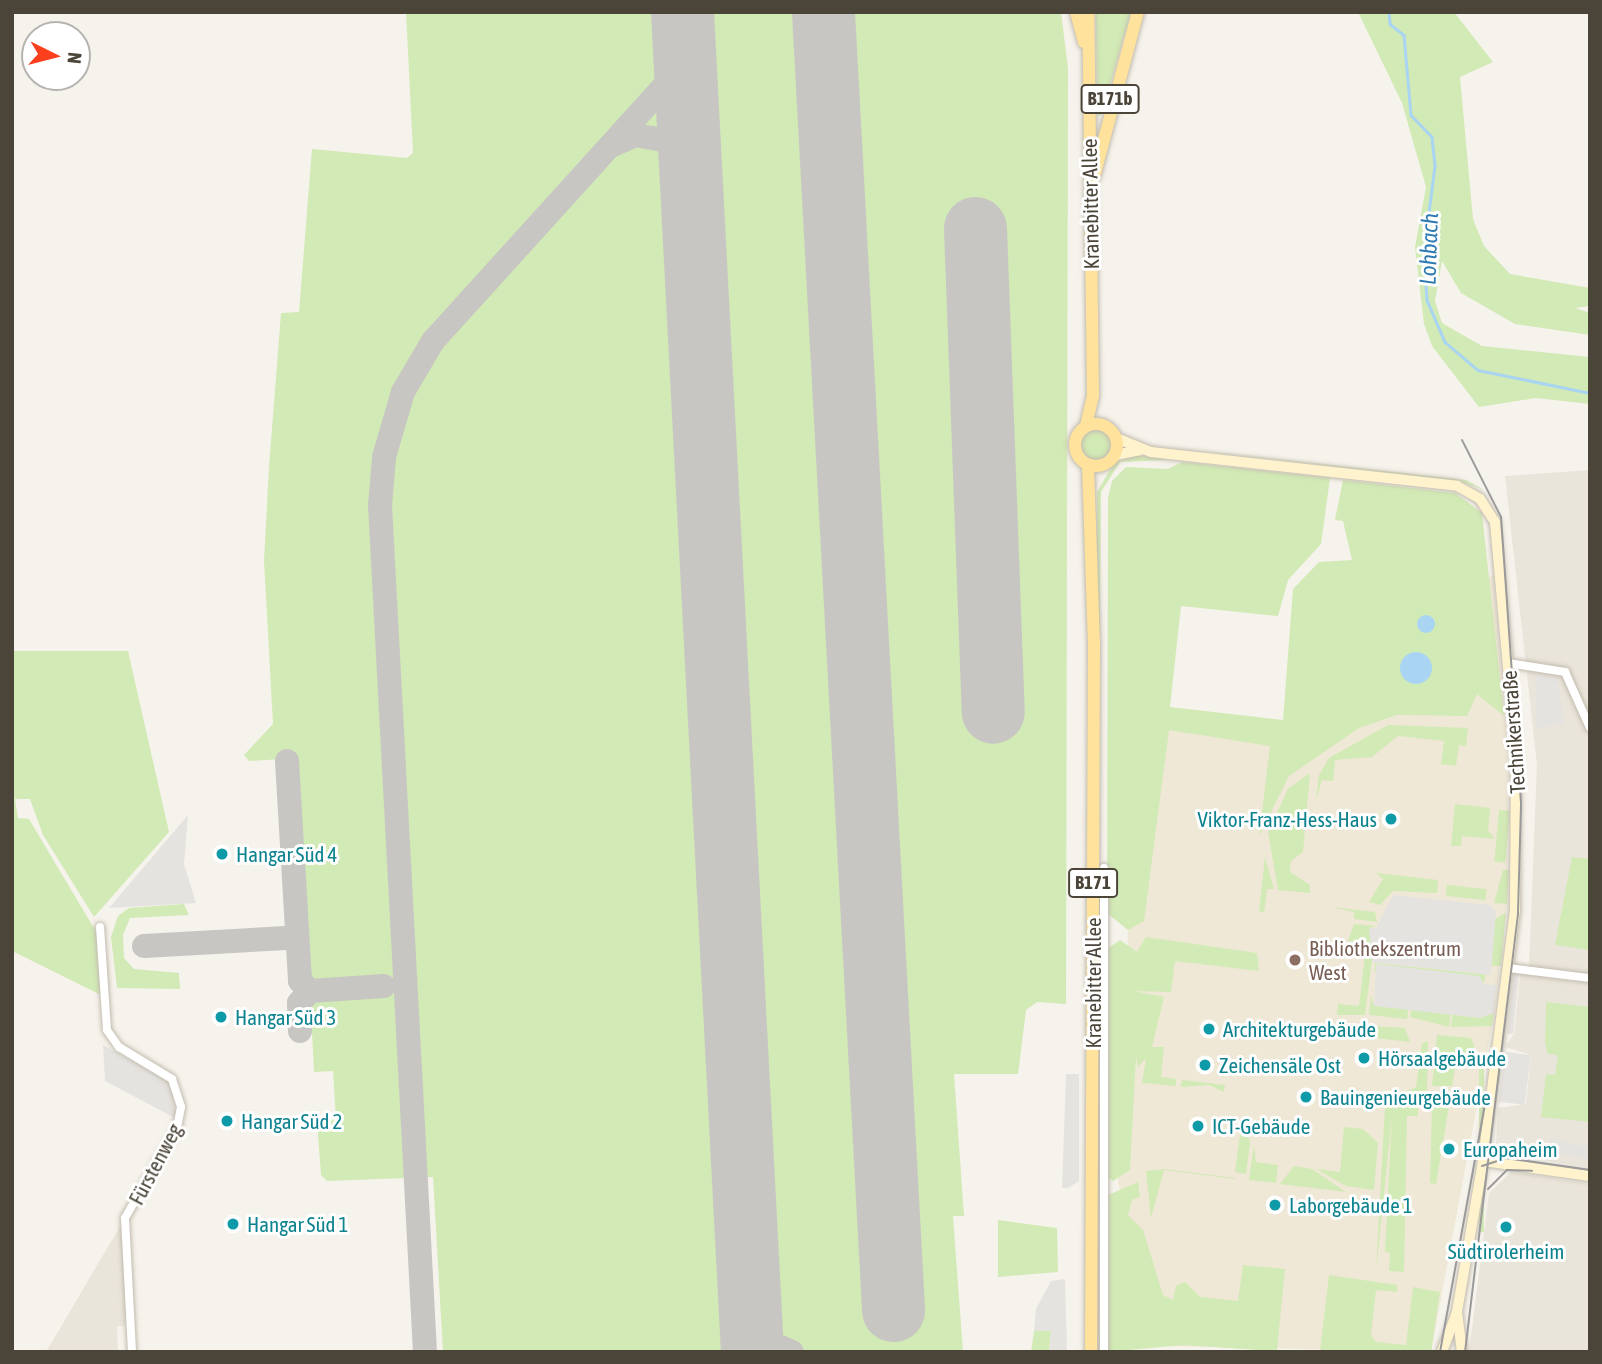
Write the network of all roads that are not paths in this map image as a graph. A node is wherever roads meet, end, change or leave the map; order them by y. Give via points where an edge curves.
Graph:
1 (1076, 12) edge
2 (1087, 12) edge
3 (1138, 12) edge
4 (1088, 55) junction
5 (1090, 187) junction
6 (1093, 396) junction
7 (1104, 425) junction
8 (1086, 426) junction
9 (1116, 438) junction
10 (1140, 450) junction
11 (1115, 455) junction
12 (1088, 465) junction
13 (1102, 466) junction
14 (1093, 489) junction
15 (1508, 663) junction
16 (1590, 728) edge
17 (1104, 868) dead end
18 (100, 927) dead end
19 (1508, 968) junction
20 (1590, 978) edge
21 (1483, 1161) junction
22 (1590, 1176) edge
23 (1457, 1312) junction
24 (132, 1352) edge
25 (1091, 1352) edge
26 (1104, 1352) edge
27 (1442, 1352) edge
28 (1462, 1352) edge

1 - 4 main road, B171
2 - 4 main road, Kranebitter Allee / B171
3 - 5 main road, B171b
4 - 5 main road, Kranebitter Allee / B171
5 - 6 main road, Kranebitter Allee / B171
6 - 7 main road, Kranebitter Allee / B171
6 - 8 main road, Kranebitter Allee / B171
7 - 8 main road
7 - 9 main road, B171
8 - 12 main road, B171 via 1075,449
9 - 10 street, Technikerstraße
9 - 11 main road
10 - 11 street, Technikerstraße
10 - 15 street, Technikerstraße via 1471,492 1496,527
11 - 13 main road, B171
12 - 13 main road
12 - 14 main road, Kranebitter Allee / B171
13 - 14 main road, Kranebitter Allee / B171
14 - 25 main road, Kranebitter Allee / B171
15 - 16 street via 1565,672
15 - 19 street, Technikerstraße via 1518,805
17 - 26 street, Kranebitter Allee
18 - 24 street, Fürstenweg via 107,1030 119,1047 172,1079 181,1107 177,1128 125,1218
19 - 20 street
19 - 21 street, Technikerstraße
21 - 22 street
21 - 23 street, Technikerstraße
23 - 27 street, Technikerstraße
23 - 28 street, Technikerstraße

